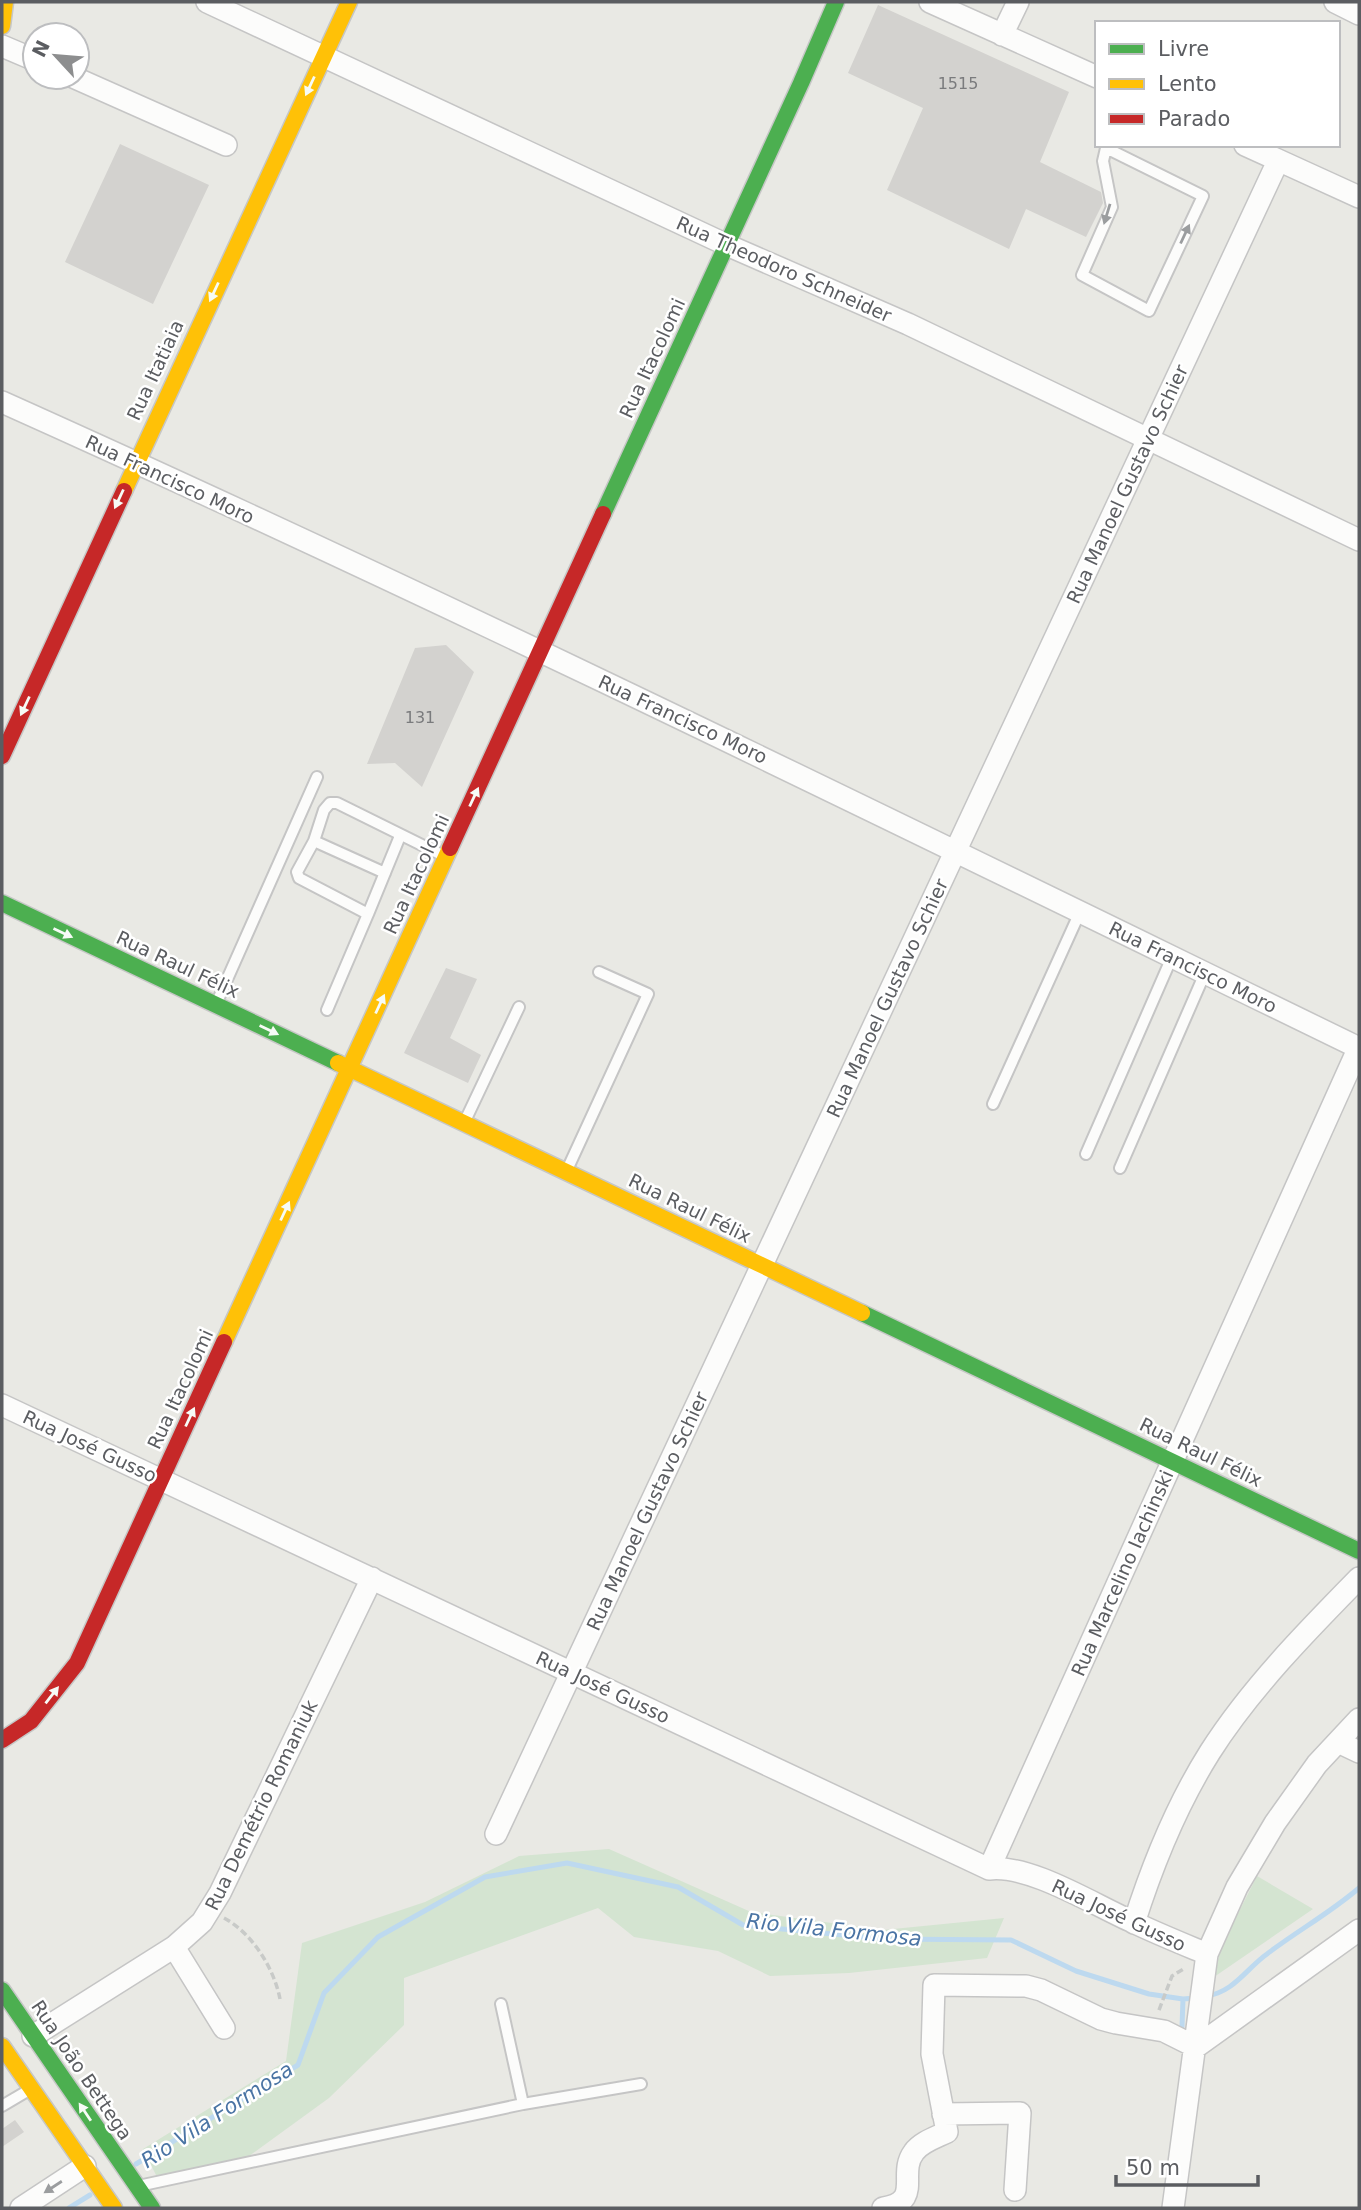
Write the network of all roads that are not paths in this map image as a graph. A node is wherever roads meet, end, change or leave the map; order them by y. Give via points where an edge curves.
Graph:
1 (5, 2) edge
2 (206, 2) edge
3 (349, 2) edge
4 (836, 2) edge
5 (930, 2) edge
6 (1018, 2) edge
7 (1335, 2) edge
8 (1359, 14) edge
9 (2, 26) edge
10 (1002, 35) junction
11 (2, 46) edge
12 (21, 54) edge
13 (324, 55) junction
14 (1095, 76) edge
15 (91, 85) edge
16 (226, 145) dead end
17 (1106, 147) edge
18 (1108, 147) edge
19 (1249, 147) edge
20 (1278, 161) junction
21 (1359, 197) edge
22 (727, 245) junction
23 (2, 402) edge
24 (1148, 439) junction
25 (136, 462) junction
26 (1359, 540) edge
27 (541, 652) junction
28 (2, 756) edge
29 (317, 778) dead end
30 (400, 836) junction
31 (314, 841) junction
32 (956, 851) junction
33 (447, 857) junction
34 (385, 873) junction
35 (2, 903) edge
36 (1080, 912) junction
37 (368, 914) junction
38 (1172, 957) junction
39 (599, 972) dead end
40 (1205, 973) junction
41 (215, 1005) junction
42 (519, 1007) dead end
43 (327, 1010) dead end
44 (1359, 1048) edge
45 (350, 1069) junction
46 (993, 1104) dead end
47 (463, 1123) junction
48 (1086, 1154) dead end
49 (1121, 1168) dead end
50 (566, 1172) junction
51 (762, 1266) junction
52 (2, 1405) edge
53 (1172, 1462) junction
54 (162, 1479) junction
55 (1359, 1551) edge
56 (372, 1578) junction
57 (1359, 1578) edge
58 (571, 1672) junction
59 (1359, 1719) edge
60 (2, 1740) edge
61 (1338, 1742) junction
62 (1359, 1752) edge
63 (496, 1834) dead end
64 (989, 1869) junction
65 (1134, 1923) junction
66 (1359, 1930) edge
67 (174, 1947) junction
68 (1207, 1955) junction
69 (2, 1990) edge
70 (501, 2004) dead end
71 (225, 2028) dead end
72 (33, 2036) junction
73 (2, 2046) edge
74 (1196, 2047) junction
75 (641, 2084) dead end
76 (32, 2089) junction
77 (523, 2104) junction
78 (2, 2106) edge
79 (943, 2113) junction
80 (85, 2166) junction
81 (130, 2177) junction
82 (1015, 2190) dead end
83 (21, 2208) edge
84 (114, 2208) edge
85 (152, 2208) edge
86 (883, 2208) edge
87 (1173, 2208) edge

1 - 9 main road
2 - 13 street, Rua Theodoro Schneider
3 - 13 main road, Rua Itatiaia
4 - 22 main road, Rua Itacolomi
5 - 10 street
6 - 10 street
7 - 8 street
10 - 14 street
11 - 12 street
13 - 22 street, Rua Theodoro Schneider
13 -> 25 main road, Rua Itatiaia
15 - 16 street
17 -> 18 lane via 1103,161 1112,207 1082,275 1149,311 1203,196
19 - 20 street
20 - 21 street
20 - 24 street, Rua Manoel Gustavo Schier
22 - 24 street, Rua Theodoro Schneider via 908,324
22 - 27 main road, Rua Itacolomi
23 - 25 street, Rua Francisco Moro
24 - 26 street, Rua Theodoro Schneider
24 - 32 street, Rua Manoel Gustavo Schier
25 - 27 street, Rua Francisco Moro
25 -> 28 main road, Rua Itatiaia
27 - 32 street, Rua Francisco Moro
33 -> 27 main road, Rua Itacolomi
29 - 41 lane
30 - 31 lane via 330,803
30 - 33 lane
30 - 34 lane
31 - 34 lane
31 - 37 lane via 297,872 299,878
32 - 36 street, Rua Francisco Moro
32 - 51 street, Rua Manoel Gustavo Schier
45 -> 33 main road, Rua Itacolomi
34 - 37 lane
35 -> 41 main road, Rua Raul Félix
36 - 38 street, Rua Francisco Moro
36 - 46 lane
37 - 43 lane
38 - 40 street, Rua Francisco Moro
38 - 48 lane
39 - 50 lane via 648,994
40 - 44 street, Rua Francisco Moro
40 - 49 lane
41 -> 45 main road, Rua Raul Félix
42 - 47 lane
44 - 53 street, Rua Marcelino Iachinski
45 - 47 main road, Rua Raul Félix
54 -> 45 main road, Rua Itacolomi
47 - 50 main road, Rua Raul Félix
50 - 51 main road, Rua Raul Félix
51 - 53 main road, Rua Raul Félix
51 - 58 street, Rua Manoel Gustavo Schier
52 - 54 street, Rua José Gusso
53 - 55 main road, Rua Raul Félix
53 - 64 street, Rua Marcelino Iachinski
54 - 56 street, Rua José Gusso
60 -> 54 main road, Rua Itacolomi via 31,1721 77,1662
56 - 58 street, Rua José Gusso
56 - 67 street, Rua Demétrio Romaniuk via 210,1911
57 - 65 street via 1272,1672 1210,1751 1166,1834
58 - 63 street, Rua Manoel Gustavo Schier
58 - 64 street, Rua José Gusso
59 - 61 street
61 - 62 street
61 - 68 street via 1275,1823 1237,1887
64 - 65 street, Rua José Gusso via 1018,1870
65 - 68 street, Rua José Gusso
66 - 74 street
67 - 71 street
67 - 72 street, Rua Demétrio Romaniuk
68 - 74 street
69 - 72 main road, Rua João Bettega
70 - 77 lane
81 -> 72 main road, Rua João Bettega
73 - 76 main road
74 - 79 street via 1164,2031 1101,2019 1026,1986 934,1985 932,2054
74 - 87 street
75 - 77 lane
76 - 78 lane
76 - 80 main road
77 - 81 lane
79 - 82 street via 1020,2113
79 - 86 street via 947,2132 912,2153 903,2200 898,2206
80 -> 83 street
80 - 84 main road
81 - 85 main road, Rua João Bettega

